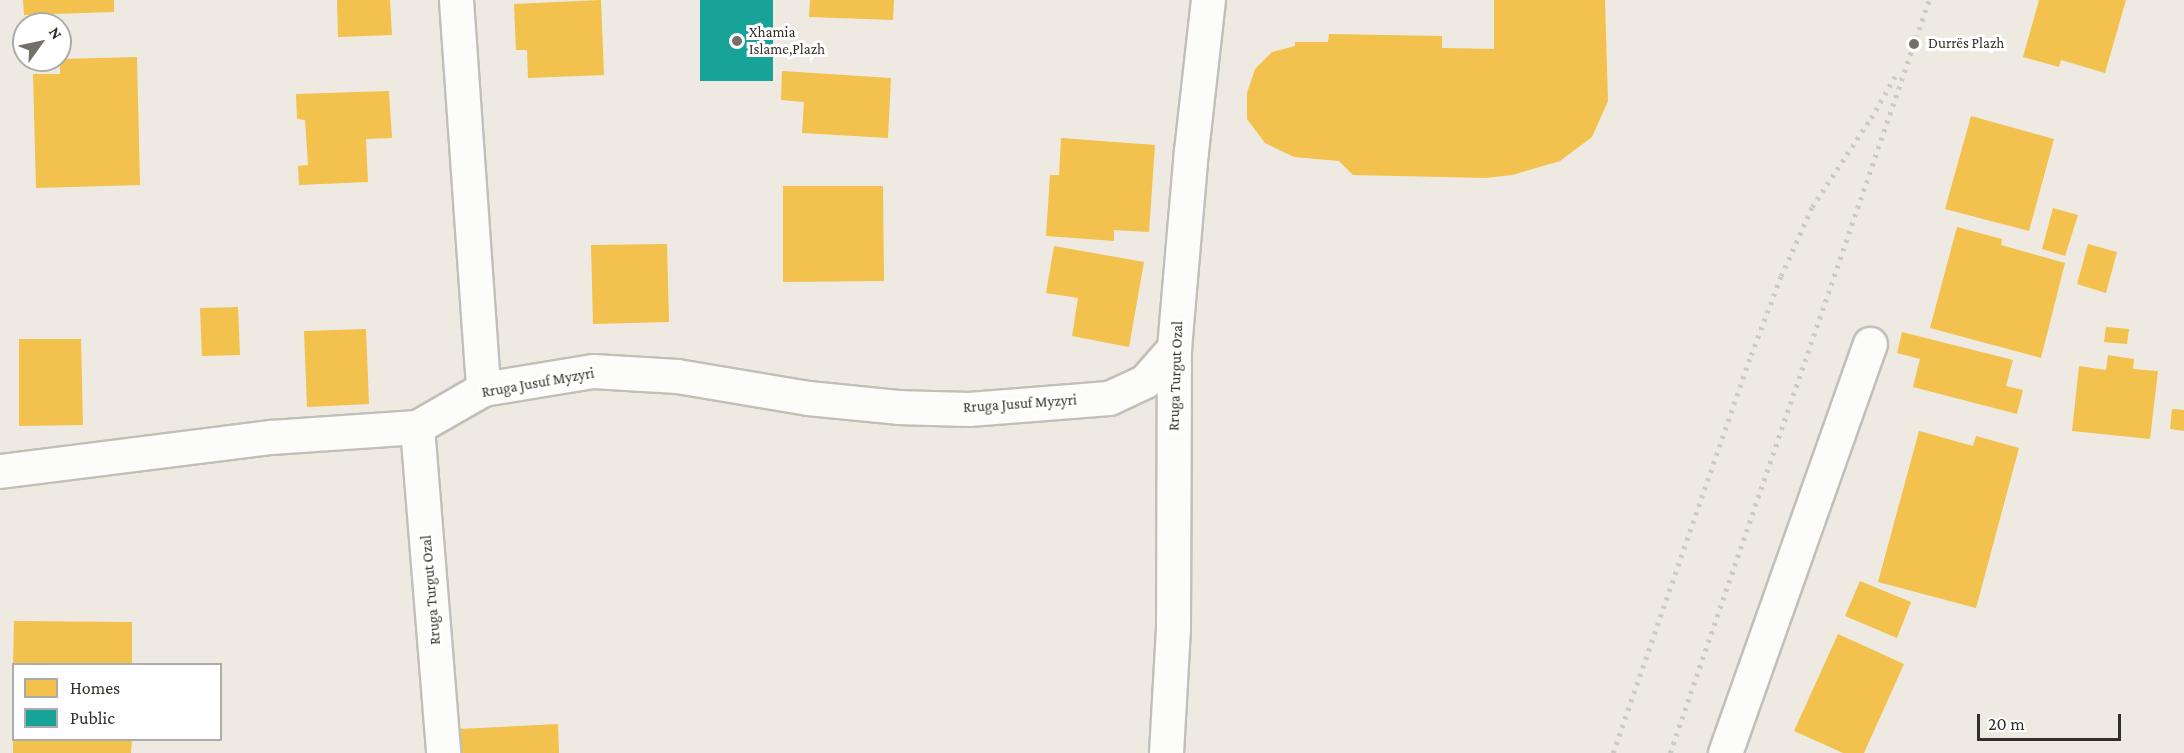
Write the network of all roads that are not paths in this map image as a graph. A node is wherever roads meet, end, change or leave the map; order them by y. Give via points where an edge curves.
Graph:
1 (456, 0) edge
2 (1208, 0) edge
3 (1870, 344) dead end
4 (1174, 348) junction
5 (483, 389) junction
6 (417, 427) junction
7 (0, 471) edge
8 (443, 753) edge
9 (1166, 753) edge
10 (1725, 753) edge

1 - 5 street
2 - 4 street, Rruga Turgut Ozal
3 - 10 street
4 - 5 street, Rruga Jusuf Myzyri via 1145,381 1109,398 969,409 898,407 808,398 677,376 593,372
4 - 9 street, Rruga Turgut Ozal via 1173,627
5 - 6 street, Rruga Jusuf Myzyri
6 - 7 street, Rruga Jusuf Myzyri via 271,437
6 - 8 street, Rruga Turgut Ozal

